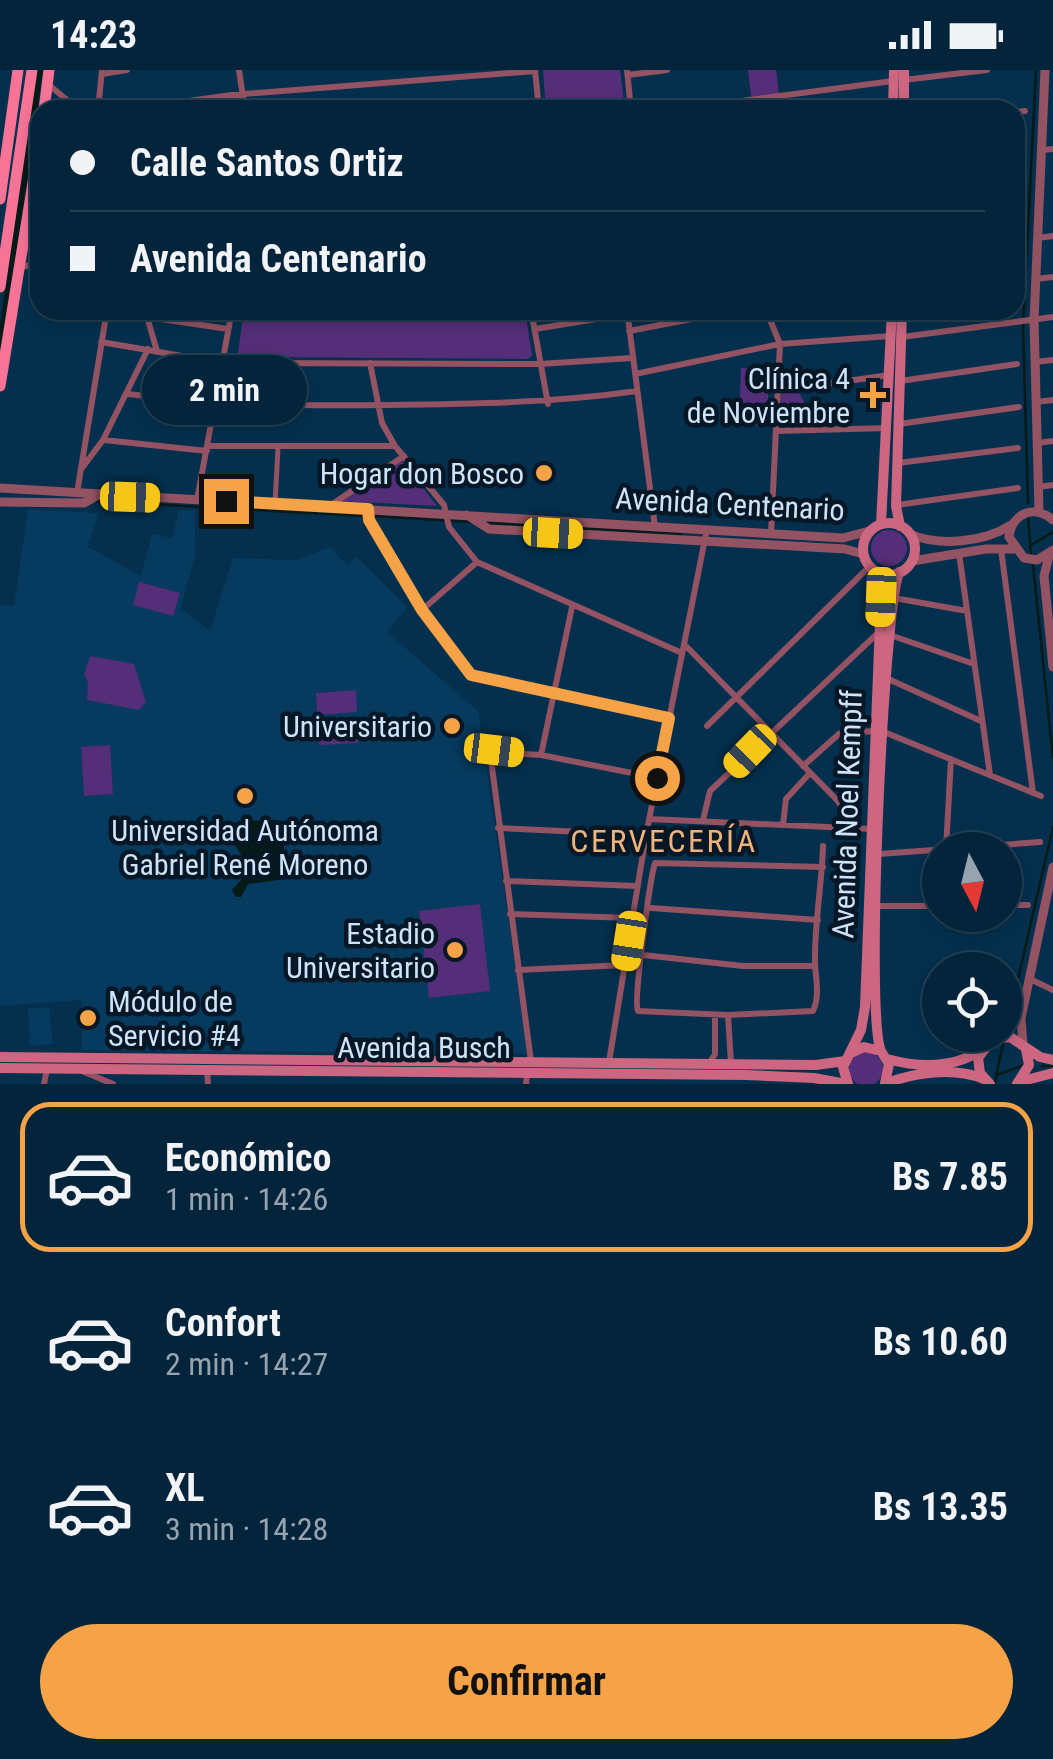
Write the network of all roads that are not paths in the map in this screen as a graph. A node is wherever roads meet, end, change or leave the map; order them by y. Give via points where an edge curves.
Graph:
1 (25, 70) edge
2 (49, 70) edge
3 (127, 70) edge
4 (238, 70) edge
5 (535, 70) edge
6 (667, 70) edge
7 (987, 70) edge
8 (1045, 70) edge
9 (102, 72) edge
10 (628, 73) edge
11 (898, 74) edge
12 (50, 90) junction
13 (243, 96) junction
14 (47, 100) edge
15 (64, 100) edge
16 (99, 100) edge
17 (210, 100) edge
18 (244, 100) edge
19 (538, 100) edge
20 (630, 100) edge
21 (736, 100) edge
22 (894, 100) edge
23 (902, 100) edge
24 (1048, 108) edge
25 (6, 115) edge
26 (1047, 150) edge
27 (2, 173) edge
28 (1053, 192) edge
29 (1040, 193) junction
30 (0, 199) edge
31 (30, 212) edge
32 (1053, 236) edge
33 (1038, 238) junction
34 (0, 246) edge
35 (30, 266) edge
36 (20, 267) junction
37 (1053, 277) edge
38 (1035, 280) junction
39 (0, 287) edge
40 (1053, 318) edge
41 (105, 320) edge
42 (148, 320) edge
43 (182, 320) edge
44 (230, 320) edge
45 (533, 320) edge
46 (583, 320) edge
47 (628, 320) edge
48 (687, 320) edge
49 (770, 320) edge
50 (894, 320) edge
51 (900, 320) edge
52 (1031, 321) junction
53 (228, 329) junction
54 (534, 329) junction
55 (629, 331) junction
56 (896, 337) junction
57 (101, 342) junction
58 (780, 344) junction
59 (148, 350) junction
60 (157, 351) junction
61 (632, 358) junction
62 (1053, 360) edge
63 (1034, 362) junction
64 (223, 363) junction
65 (370, 363) junction
66 (540, 364) junction
67 (1017, 364) dead end
68 (635, 374) junction
69 (894, 374) junction
70 (0, 386) edge
71 (637, 390) junction
72 (778, 391) junction
73 (128, 394) junction
74 (1053, 400) edge
75 (1036, 402) junction
76 (548, 404) junction
77 (376, 405) junction
78 (215, 406) junction
79 (1020, 406) dead end
80 (892, 426) junction
81 (776, 431) junction
82 (103, 440) junction
83 (1053, 441) edge
84 (1037, 443) junction
85 (394, 446) junction
86 (278, 448) junction
87 (1018, 448) dead end
88 (207, 449) junction
89 (404, 456) junction
90 (896, 464) junction
91 (81, 468) junction
92 (1053, 484) edge
93 (1038, 487) junction
94 (0, 488) edge
95 (1018, 488) dead end
96 (77, 494) junction
97 (93, 499) junction
98 (198, 500) junction
99 (0, 502) edge
100 (275, 504) junction
101 (896, 506) junction
102 (328, 507) junction
103 (1038, 511) junction
104 (369, 515) junction
105 (467, 515) junction
106 (446, 518) junction
107 (1053, 519) edge
108 (881, 524) junction
109 (1012, 525) junction
110 (900, 526) junction
111 (655, 527) junction
112 (707, 530) junction
113 (870, 531) junction
114 (771, 534) junction
115 (910, 534) junction
116 (704, 542) junction
117 (1000, 548) junction
118 (1014, 549) junction
119 (958, 552) junction
120 (1052, 552) edge
121 (863, 554) junction
122 (912, 560) junction
123 (1034, 560) junction
124 (478, 562) junction
125 (874, 569) junction
126 (899, 572) junction
127 (1044, 576) junction
128 (892, 598) junction
129 (572, 607) junction
130 (422, 610) junction
131 (967, 611) junction
132 (884, 633) junction
133 (684, 644) junction
134 (682, 653) junction
135 (974, 664) junction
136 (1053, 667) edge
137 (886, 678) junction
138 (554, 695) junction
139 (737, 698) junction
140 (669, 718) junction
141 (982, 721) junction
142 (707, 726) dead end
143 (770, 731) junction
144 (880, 732) junction
145 (542, 755) junction
146 (951, 759) junction
147 (803, 766) junction
148 (810, 773) junction
149 (990, 775) junction
150 (657, 778) junction
151 (649, 819) junction
152 (703, 820) junction
153 (784, 825) junction
154 (498, 828) junction
155 (857, 828) junction
156 (872, 831) junction
157 (947, 832) edge
158 (646, 834) junction
159 (1040, 842) dead end
160 (1022, 843) edge
161 (823, 846) dead end
162 (922, 851) edge
163 (880, 854) junction
164 (823, 868) junction
165 (1053, 871) edge
166 (870, 872) junction
167 (506, 881) junction
168 (637, 886) junction
169 (878, 894) junction
170 (1022, 905) edge
171 (1028, 905) dead end
172 (877, 906) junction
173 (922, 906) edge
174 (651, 908) junction
175 (510, 914) junction
176 (632, 918) junction
177 (818, 920) junction
178 (643, 955) junction
179 (626, 964) junction
180 (815, 966) junction
181 (518, 970) junction
182 (1030, 979) junction
183 (1053, 990) edge
184 (1022, 1014) edge
185 (716, 1015) junction
186 (728, 1015) junction
187 (1022, 1028) edge
188 (1024, 1047) junction
189 (978, 1052) edge
190 (980, 1052) edge
191 (884, 1055) junction
192 (0, 1057) edge
193 (847, 1058) junction
194 (446, 1060) junction
195 (1053, 1060) edge
196 (531, 1061) junction
197 (709, 1063) junction
198 (153, 1064) junction
199 (0, 1068) edge
200 (48, 1068) junction
201 (731, 1069) junction
202 (746, 1069) junction
203 (207, 1070) junction
204 (446, 1072) junction
205 (610, 1073) edge
206 (1053, 1073) edge
207 (108, 1078) edge
208 (412, 1078) edge
209 (482, 1078) edge
210 (527, 1078) edge
211 (568, 1079) edge
212 (653, 1079) edge
213 (696, 1079) edge
214 (763, 1080) edge
215 (987, 1082) edge
216 (1019, 1082) edge
217 (44, 1084) edge
218 (208, 1084) edge
219 (847, 1084) edge
220 (885, 1084) edge

1 - 25 main road
1 - 34 main road
1 - 39 main road
2 - 12 main road
3 - 9 street
4 - 13 street
5 - 13 street
5 - 19 street
6 - 10 street
7 - 11 street
8 - 24 street
9 - 16 street
10 - 20 street
11 - 21 street
11 - 22 main road
11 - 23 main road
12 - 14 main road
12 - 15 street
13 - 17 street
13 - 18 street
24 - 26 street
25 - 27 main road
26 - 29 street
27 - 30 main road
28 - 29 street
29 - 33 street
31 - 36 main road
32 - 33 street
33 - 38 street
35 - 36 street
36 - 70 main road
37 - 38 street
38 - 52 street
40 - 52 street
41 - 57 street
42 - 60 street
43 - 53 street
44 - 53 street
45 - 54 street
46 - 54 street
47 - 55 street
48 - 55 street
49 - 58 street
50 - 56 main road
51 - 56 main road
52 - 56 street
52 - 63 street
53 - 64 street
54 - 66 street
55 - 61 street
56 - 58 street
56 - 69 main road
56 - 69 main road
57 - 59 street
57 - 91 street
58 - 68 street
58 - 72 street
59 - 60 street
59 - 73 street
60 - 64 street
61 - 66 street
61 - 68 street
62 - 63 street
63 - 75 street
64 - 65 street
64 - 78 street
65 - 66 street
65 - 77 street
66 - 76 street
67 - 69 street
68 - 71 street
69 - 72 street
69 - 80 main road
69 - 80 main road via 900,394
71 - 76 street
71 - 111 street
72 - 81 street
73 - 78 street
73 - 82 street
74 - 75 street
75 - 84 street
76 - 77 street
77 - 78 street
77 - 85 street
78 - 88 street
79 - 80 street
80 - 81 street
80 - 90 main road
80 - 108 main road
81 - 114 street
82 - 88 street
82 - 91 street
83 - 84 street
84 - 93 street
85 - 86 street
85 - 89 street
86 - 88 street
86 - 100 street
87 - 90 street
88 - 98 street
89 - 102 street
89 - 106 street
90 - 101 main road
91 - 96 street
92 - 93 street
93 - 103 street
94 - 96 street, Avenida Centenario
95 - 101 street
96 - 97 street, Avenida Centenario
97 - 98 street, Avenida Centenario
97 - 99 street, Avenida Centenario
98 - 100 street, Avenida Centenario
100 - 102 street, Avenida Centenario
101 - 110 main road
102 - 104 street, Avenida Centenario
103 - 107 street
103 - 109 street
104 - 106 street, Avenida Centenario
104 - 130 street
105 - 106 street, Avenida Centenario
105 - 111 street, Avenida Centenario
105 - 116 street, Avenida Centenario via 489,530
106 - 124 street
108 - 110 main road
108 - 113 main road
109 - 115 street via 988,536 936,542
109 - 118 street
110 - 115 main road
111 - 112 street, Avenida Centenario
112 - 114 street, Avenida Centenario
112 - 116 street
113 - 114 street, Avenida Centenario via 843,538
113 - 121 main road
115 - 122 main road
116 - 121 street, Avenida Centenario
116 - 133 street
117 - 118 street
117 - 119 street
117 - 149 street via 1037,794
118 - 123 street
119 - 122 street
119 - 131 street
120 - 123 street
120 - 127 street
121 - 125 main road
122 - 126 main road
123 - 127 street
124 - 129 street
124 - 130 street
125 - 126 main road
125 - 132 main road, Avenida Noel Kempff
125 - 139 street
126 - 128 main road, Avenida Noel Kempff
127 - 136 street
128 - 131 street
128 - 132 main road, Avenida Noel Kempff
129 - 134 street
129 - 138 street
130 - 138 street via 471,675
131 - 135 street
132 - 135 street
132 - 137 main road, Avenida Noel Kempff
132 - 143 street
132 - 144 main road, Avenida Noel Kempff
133 - 134 street
133 - 139 street
134 - 140 street
135 - 141 street
137 - 141 street
137 - 144 main road, Avenida Noel Kempff
138 - 140 street
138 - 145 street
139 - 142 street
139 - 143 street
140 - 150 street
141 - 149 street
143 - 147 street
143 - 152 street via 710,792
144 - 146 street
144 - 147 street via 840,734
144 - 156 main road, Avenida Noel Kempff
144 - 163 main road, Avenida Noel Kempff
145 - 150 street
145 - 154 street via 490,752
146 - 149 street
146 - 157 street
147 - 148 street
148 - 153 street via 786,799
148 - 155 street
150 - 151 street
151 - 152 street
151 - 158 street
152 - 153 street
153 - 155 street
154 - 158 street
154 - 167 street
155 - 156 street
156 - 163 main road via 873,850
156 - 166 main road, Avenida Noel Kempff
158 - 168 street
159 - 160 street
161 - 164 street
162 - 163 street
163 - 169 main road, Avenida Noel Kempff
164 - 174 street via 659,860
164 - 177 street
165 - 182 street
166 - 169 main road
166 - 193 main road, Avenida Noel Kempff via 864,1020
167 - 168 street
167 - 175 street
168 - 176 street
169 - 172 main road, Avenida Noel Kempff
170 - 171 street
172 - 173 street
172 - 191 main road, Avenida Noel Kempff via 874,1026
174 - 177 street
174 - 178 street
175 - 176 street
175 - 181 street
176 - 179 street
177 - 180 street
178 - 180 street
178 - 185 street via 638,1011
179 - 181 street
179 - 205 street
180 - 186 street via 816,1004 810,1013
181 - 196 street
182 - 183 street
182 - 184 street
185 - 186 street
185 - 197 street via 716,1054
186 - 201 street
187 - 188 street
188 - 195 main road
188 - 216 main road via 1029,1065
189 - 191 main road via 934,1065
190 - 215 main road via 978,1066
191 - 193 main road, Avenida Busch via 864,1047
191 - 220 main road, Avenida Noel Kempff
192 - 198 main road, Avenida Busch
193 - 202 main road, Avenida Busch
193 - 219 main road
194 - 196 main road, Avenida Busch
194 - 198 main road, Avenida Busch
194 - 204 main road
196 - 205 main road, Avenida Busch
197 - 201 main road, Avenida Busch
197 - 205 main road, Avenida Busch
198 - 203 main road, Avenida Busch
198 - 207 main road, Avenida Busch
199 - 200 main road, Avenida Busch
200 - 207 main road, Avenida Busch
200 - 217 street
201 - 202 main road, Avenida Busch
201 - 213 main road, Avenida Busch
202 - 214 main road, Avenida Busch
203 - 208 main road, Avenida Busch
203 - 218 street
204 - 208 main road, Avenida Busch
204 - 209 main road, Avenida Busch
205 - 211 main road, Avenida Busch
205 - 212 main road, Avenida Busch
206 - 216 main road
209 - 210 main road, Avenida Busch
210 - 211 main road, Avenida Busch
212 - 213 main road, Avenida Busch
214 - 219 main road, Avenida Busch
215 - 220 main road via 952,1073

